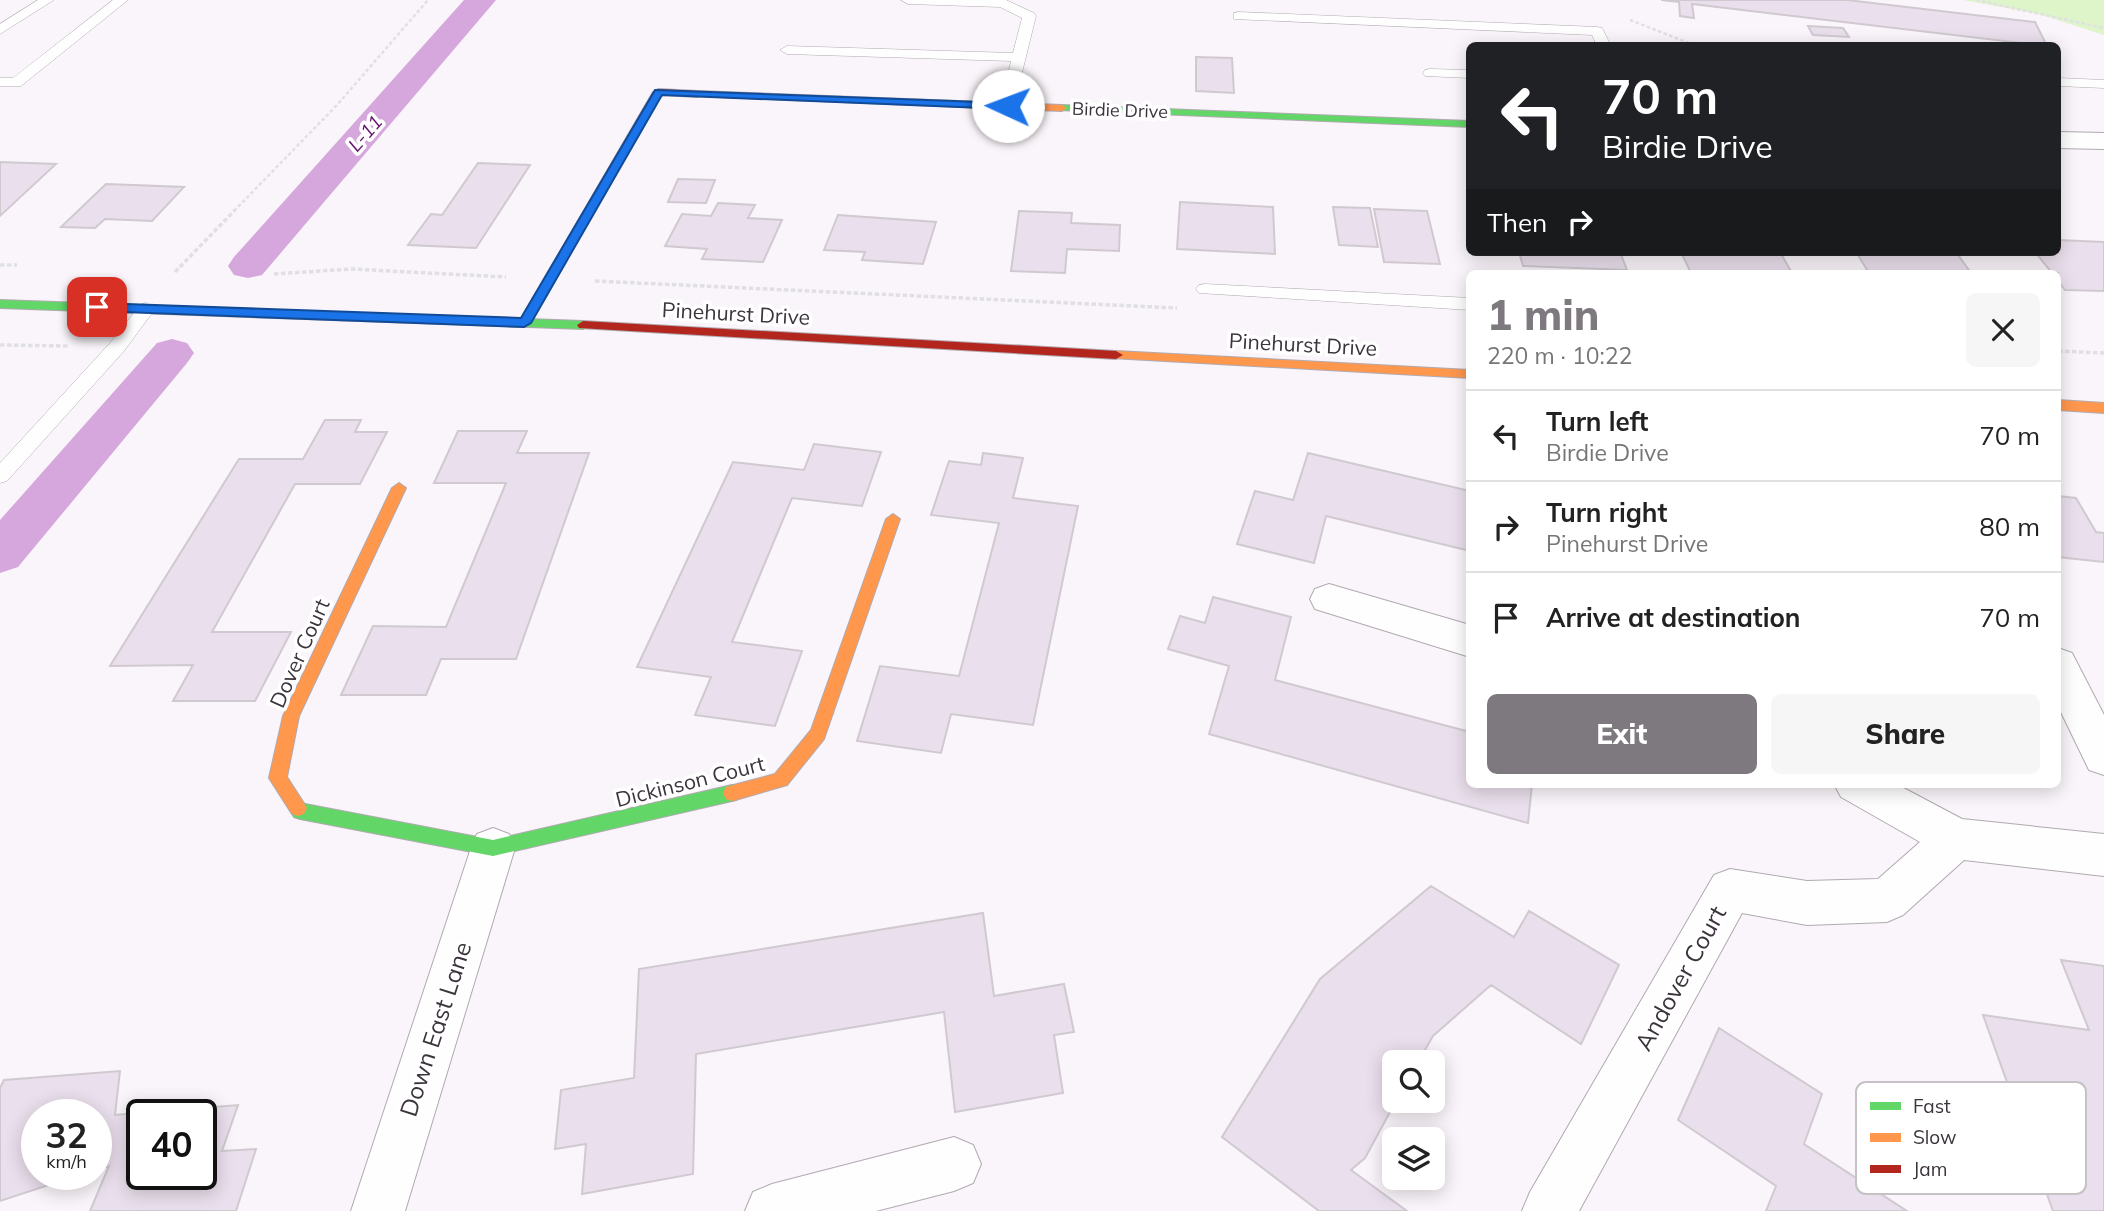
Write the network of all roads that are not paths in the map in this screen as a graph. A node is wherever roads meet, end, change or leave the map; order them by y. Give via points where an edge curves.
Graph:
1 (47, 0) edge
2 (121, 0) edge
3 (908, 0) edge
4 (1239, 16) dead end
5 (4, 25) edge
6 (1602, 42) edge
7 (787, 50) dead end
8 (1020, 57) junction
9 (1430, 73) dead end
10 (1466, 74) edge
11 (0, 82) edge
12 (2061, 82) edge
13 (2104, 84) edge
14 (1008, 106) junction
15 (1466, 124) edge
16 (2061, 140) edge
17 (2104, 141) edge
18 (1205, 289) dead end
19 (0, 304) edge
20 (1466, 304) edge
21 (146, 309) junction
22 (524, 323) junction
23 (1466, 374) edge
24 (2061, 405) edge
25 (2104, 408) edge
26 (0, 476) edge
27 (399, 488) dead end
28 (893, 519) dead end
29 (1329, 599) dead end
30 (1466, 640) edge
31 (2061, 670) edge
32 (2104, 757) edge
33 (1863, 788) edge
34 (1956, 839) junction
35 (493, 848) junction
36 (2104, 855) edge
37 (954, 1164) dead end
38 (379, 1211) edge
39 (772, 1211) edge
40 (1549, 1211) edge

1 - 5 lane
2 - 11 lane via 16,83
3 - 8 lane via 1002,3 1029,16
4 - 6 lane via 1597,31
7 - 8 lane
8 - 14 lane
9 - 10 lane
12 - 13 lane
14 - 15 street, Birdie Drive
14 - 22 street, Birdie Drive via 658,92
16 - 17 street
18 - 20 lane
19 - 21 street, Pinehurst Drive
21 - 22 street, Pinehurst Drive
21 - 26 lane
22 - 23 street, Pinehurst Drive
24 - 25 street
27 - 35 street, Dover Court via 291,716 278,778 300,811
28 - 35 street, Dickinson Court via 818,734 781,780
29 - 30 street
31 - 32 street
33 - 34 street
34 - 36 street
34 - 40 street, Andover Court via 1887,900 1807,903 1730,890
35 - 38 street, Down East Lane
37 - 39 street

